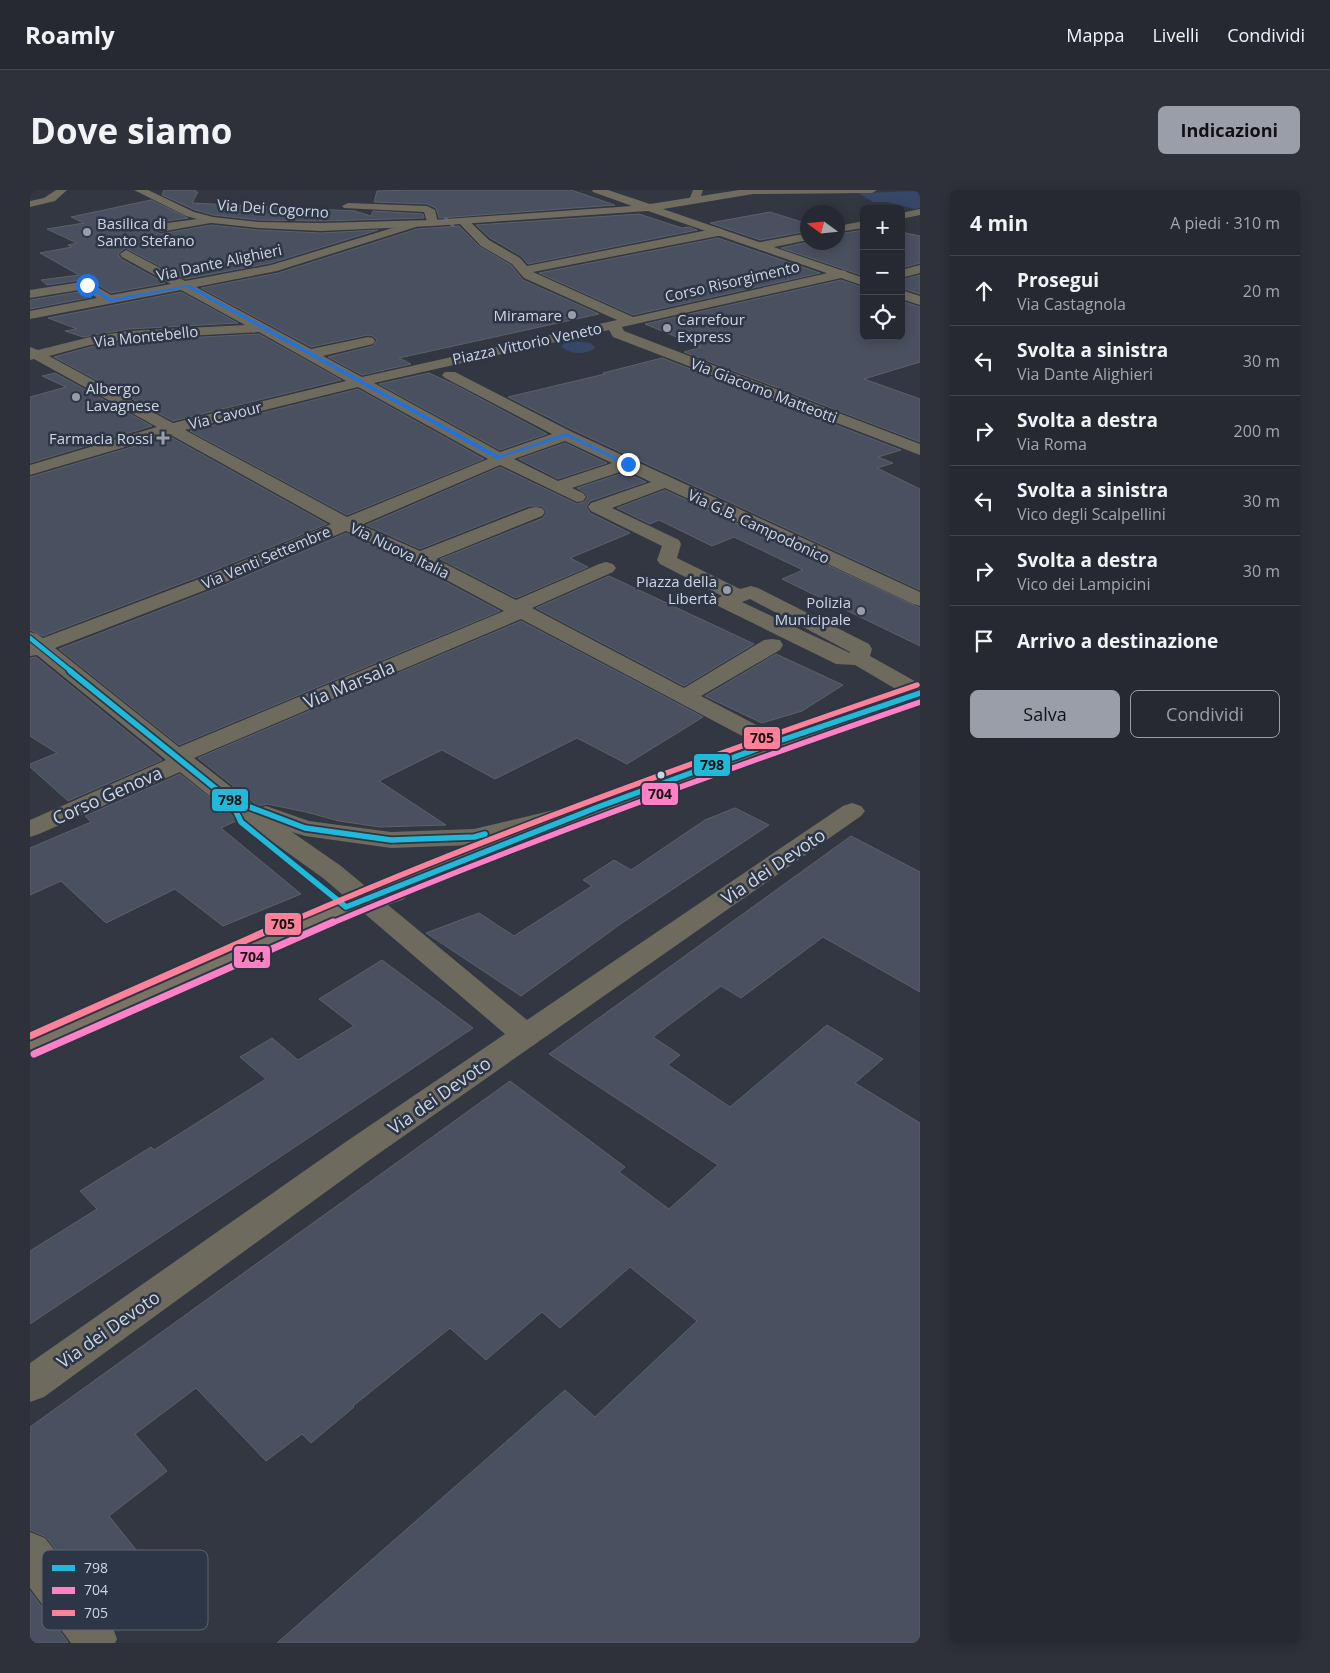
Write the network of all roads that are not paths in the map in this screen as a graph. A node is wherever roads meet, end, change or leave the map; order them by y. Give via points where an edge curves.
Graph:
1 (62, 190) edge
2 (139, 190) edge
3 (597, 190) edge
4 (872, 190) edge
5 (734, 191) edge
6 (696, 195) edge
7 (30, 204) edge
8 (348, 206) dead end
9 (648, 208) junction
10 (920, 212) edge
11 (905, 215) edge
12 (212, 220) junction
13 (459, 221) junction
14 (435, 223) junction
15 (412, 224) junction
16 (860, 225) edge
17 (160, 228) dead end
18 (845, 228) edge
19 (718, 232) junction
20 (800, 238) edge
21 (760, 246) junction
22 (126, 254) dead end
23 (920, 269) edge
24 (524, 270) junction
25 (905, 273) edge
26 (841, 274) junction
27 (860, 281) edge
28 (188, 286) junction
29 (30, 294) edge
30 (904, 295) edge
31 (110, 301) junction
32 (920, 301) edge
33 (30, 315) edge
34 (631, 321) junction
35 (30, 323) edge
36 (614, 324) junction
37 (47, 328) dead end
38 (263, 328) junction
39 (64, 333) dead end
40 (90, 341) junction
41 (368, 341) dead end
42 (32, 354) edge
43 (310, 354) junction
44 (423, 367) joint
45 (450, 375) dead end
46 (359, 382) junction
47 (172, 428) junction
48 (566, 435) junction
49 (920, 450) edge
50 (500, 458) junction
51 (628, 464) junction
52 (30, 470) edge
53 (666, 482) junction
54 (558, 487) junction
55 (577, 497) dead end
56 (536, 512) dead end
57 (345, 524) junction
58 (420, 558) junction
59 (606, 568) dead end
60 (920, 600) edge
61 (516, 610) junction
62 (34, 645) edge
63 (772, 645) dead end
64 (920, 693) edge
65 (684, 697) junction
66 (773, 744) junction
67 (181, 759) junction
68 (231, 801) junction
69 (598, 807) junction
70 (852, 811) dead end
71 (30, 830) edge
72 (346, 907) junction
73 (525, 1035) junction
74 (30, 1046) edge
75 (30, 1385) edge
76 (30, 1553) edge
77 (42, 1569) edge
78 (89, 1630) edge
79 (96, 1639) dead end

1 - 7 street via 56,197
2 - 12 street, Via Dei Cogorno via 190,214
3 - 9 street
4 - 5 street, Via Dei Cogorno
5 - 6 street, Via Dei Cogorno
6 - 9 street, Via Dei Cogorno
8 - 14 street via 426,209
9 - 13 street, Via Dei Cogorno
9 - 19 street
10 - 11 street
12 - 15 street, Via Dei Cogorno via 321,227
12 - 17 street
13 - 14 street, Via Dei Cogorno
13 - 24 street
14 - 15 street, Via Dei Cogorno
15 - 28 street, Via Dante Alighieri via 273,268
16 - 18 street
19 - 21 street
19 - 24 street
20 - 21 street
21 - 26 street
22 - 28 street
23 - 25 street
24 - 34 street
26 - 27 street
26 - 34 street, Corso Risorgimento
28 - 31 street, Via Dante Alighieri
28 - 38 street
29 - 31 street via 87,285
30 - 32 street
31 - 33 street, Via Dante Alighieri
34 - 36 street, Piazza Vittorio Veneto
35 - 37 street
36 - 44 street, Piazza Vittorio Veneto
36 - 49 street, Via Giacomo Matteotti via 618,334
38 - 40 street, Via Montebello via 130,335
38 - 43 street
39 - 40 street
40 - 42 street, Via Montebello
41 - 43 street
42 - 47 street, Via Nuova Italia
43 - 46 street
44 - 46 street, Via Cavour
45 - 48 street
46 - 47 street, Via Cavour
46 - 50 street
47 - 52 street, Via Cavour
47 - 57 street, Via Nuova Italia
48 - 50 street, Via Venti Settembre
48 - 51 street
50 - 54 street
50 - 57 street, Via Venti Settembre
51 - 53 street
51 - 54 street
53 - 60 street, Via G.B. Campodonico
53 - 64 street, Via G.B. Campodonico via 597,507 672,544 667,560 738,596 751,592 785,609 861,649 851,659
54 - 55 street
56 - 58 street
57 - 58 street, Via Nuova Italia
57 - 62 street, Via Venti Settembre via 214,580
58 - 61 street, Via Nuova Italia
59 - 61 street, Via Marsala
61 - 65 street, Via Nuova Italia
61 - 67 street, Via Marsala
62 - 67 street
63 - 65 street
64 - 66 main road
65 - 66 street, Via Nuova Italia
66 - 69 main road
67 - 68 street
67 - 71 street, Corso Genova
68 - 69 street via 306,828 390,840 474,837
68 - 72 street via 241,822
68 - 73 street via 332,872
69 - 72 main road, bridge
70 - 73 street, Via dei Devoto
72 - 74 main road
73 - 75 street, Via dei Devoto
76 - 77 street
78 - 79 street

